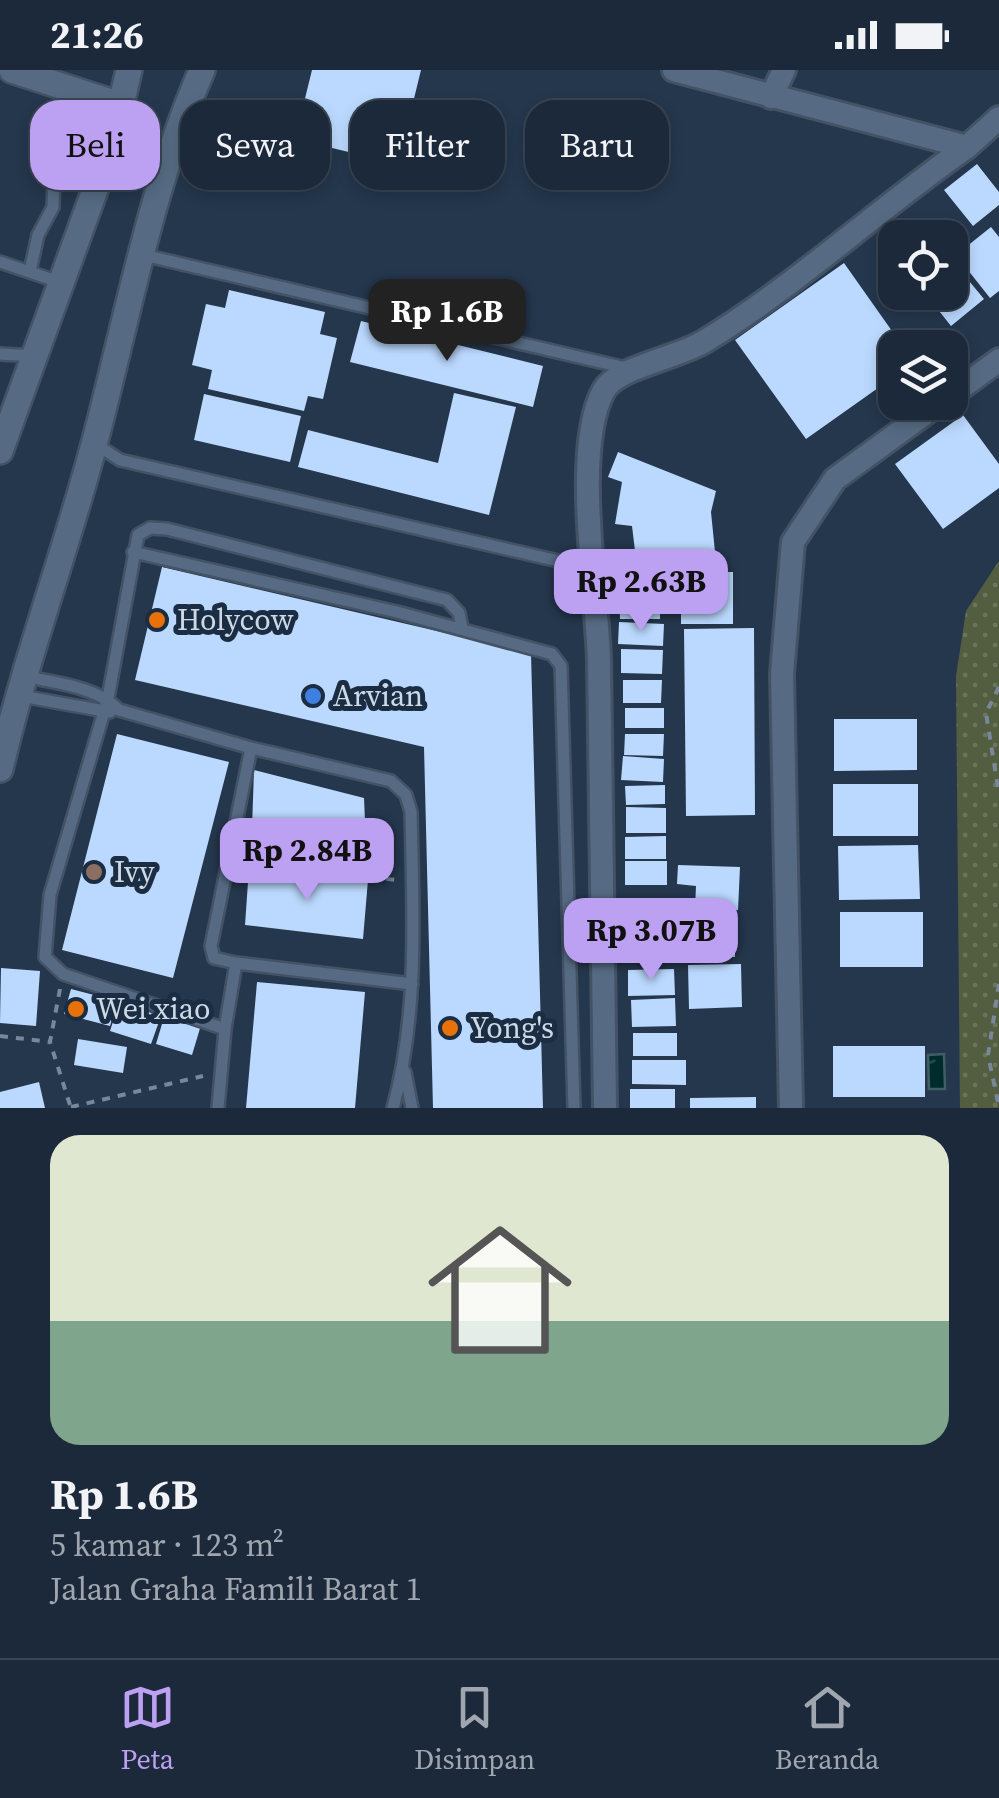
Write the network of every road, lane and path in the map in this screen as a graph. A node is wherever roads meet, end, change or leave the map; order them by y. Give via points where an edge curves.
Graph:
1 (12, 70) edge
2 (128, 70) edge
3 (202, 70) edge
4 (674, 70) edge
5 (784, 70) edge
6 (771, 98) junction
7 (105, 100) edge
8 (125, 100) edge
9 (999, 118) edge
10 (967, 148) junction
11 (160, 154) edge
12 (168, 158) junction
13 (54, 190) edge
14 (96, 190) edge
15 (139, 254) junction
16 (0, 262) edge
17 (30, 271) junction
18 (64, 284) junction
19 (0, 354) edge
20 (36, 356) junction
21 (999, 360) edge
22 (630, 369) junction
23 (968, 383) edge
24 (916, 420) edge
25 (94, 443) junction
26 (0, 451) edge
27 (133, 552) junction
28 (594, 569) junction
29 (462, 628) junction
30 (20, 685) junction
31 (999, 686) edge
32 (108, 698) junction
33 (119, 710) junction
34 (103, 714) junction
35 (251, 748) junction
36 (0, 769) edge
37 (999, 794) edge
38 (229, 863) junction
39 (412, 881) junction
40 (236, 963) junction
41 (62, 974) junction
42 (412, 984) junction
43 (999, 984) edge
44 (225, 1029) junction
45 (0, 1036) edge
46 (50, 1042) junction
47 (404, 1068) junction
48 (222, 1070) junction
49 (999, 1107) edge
50 (71, 1108) edge
51 (218, 1108) edge
52 (393, 1108) edge
53 (412, 1108) edge
54 (574, 1108) edge
55 (605, 1108) edge
56 (791, 1108) edge

1 - 7 main road
2 - 8 main road
3 - 12 main road
4 - 6 street
5 - 6 street
6 - 10 street
9 - 10 street
10 - 22 street via 703,342
11 - 12 main road
12 - 15 main road
13 - 17 lane
14 - 18 main road
15 - 22 lane
15 - 25 main road
16 - 17 lane
17 - 18 lane
18 - 20 main road
19 - 20 lane
20 - 26 main road
21 - 23 street
22 - 28 street via 604,390 594,418
24 - 56 street via 835,479 793,542 788,567 782,674
25 - 28 lane via 120,460
25 - 30 main road
27 - 29 lane
27 - 29 lane via 138,535 166,529 447,600
27 - 32 lane
28 - 55 street
29 - 54 lane via 538,647 561,666
30 - 32 lane
30 - 34 lane
30 - 36 main road
31 - 37 path via 986,713
32 - 33 lane
32 - 34 lane
33 - 34 lane
33 - 35 lane
34 - 41 lane via 50,895 45,957
35 - 38 lane
35 - 39 lane via 391,780 406,795 410,812
38 - 39 path
38 - 40 lane via 212,952
39 - 42 lane
40 - 42 lane
40 - 44 lane
41 - 44 lane
41 - 46 path
42 - 47 lane
43 - 49 path via 988,1055
44 - 48 lane
45 - 46 path
46 - 50 path
47 - 52 lane
47 - 53 lane
48 - 50 path
48 - 51 lane

